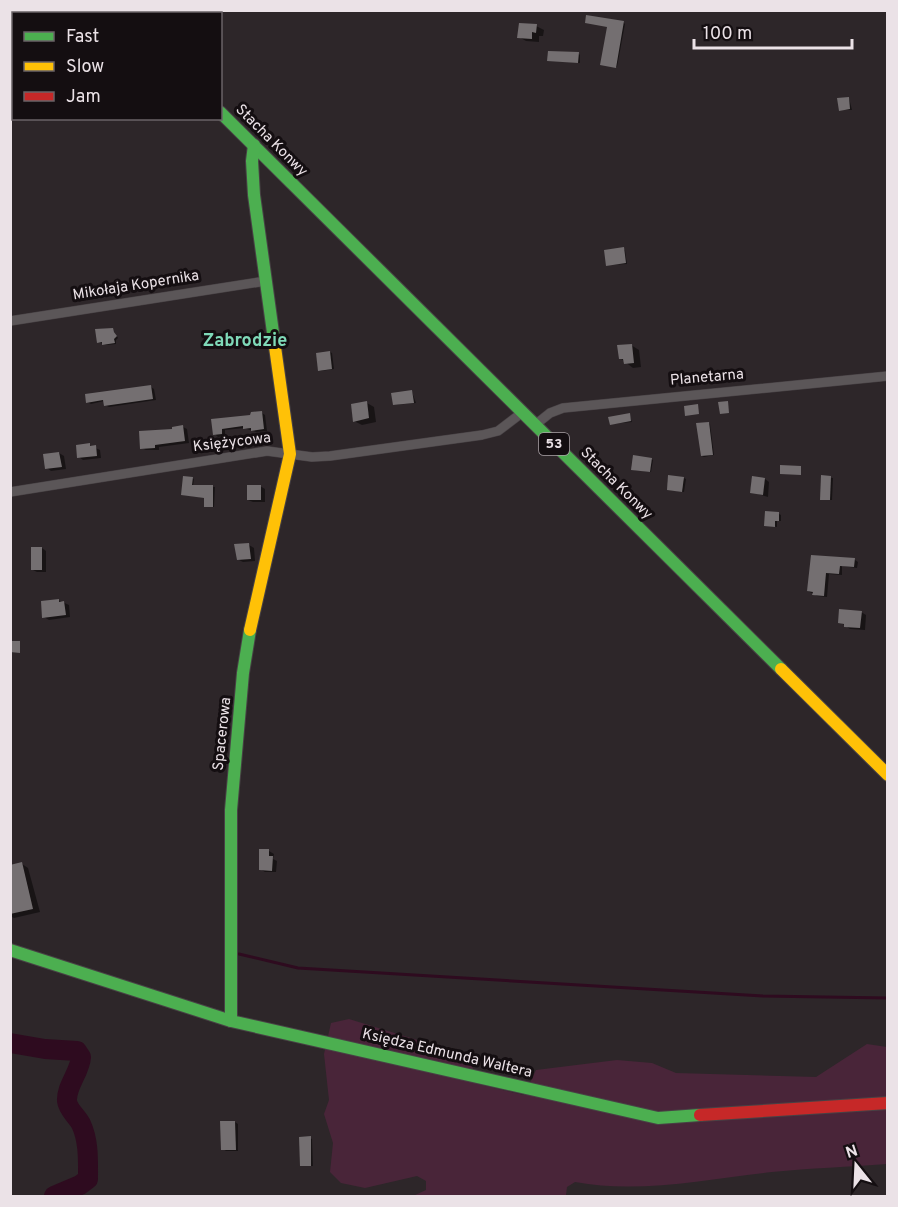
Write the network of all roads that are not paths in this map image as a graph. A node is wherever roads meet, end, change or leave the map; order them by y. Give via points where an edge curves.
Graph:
1 (222, 114) edge
2 (254, 145) junction
3 (266, 281) junction
4 (10, 321) edge
5 (888, 376) edge
6 (523, 412) junction
7 (535, 425) junction
8 (290, 454) junction
9 (10, 492) edge
10 (888, 775) edge
11 (10, 950) edge
12 (231, 1021) junction
13 (888, 1103) edge

1 - 2 street, Stacha Konwy / 53
2 - 3 street via 250,166
2 - 6 street, Stacha Konwy / 53
3 - 4 street, Mikołaja Kopernika
3 - 8 street
5 - 7 street, Planetarna via 563,408
6 - 7 street, Stacha Konwy / 53
6 - 8 street, Księżycowa via 498,431 482,435 312,458
7 - 10 street, Stacha Konwy / 53
8 - 9 street, Księżycowa via 267,452
8 - 12 street, Spacerowa via 243,673 231,810
11 - 12 street, Księdza Edmunda Waltera
12 - 13 street, Księdza Edmunda Waltera via 658,1118

